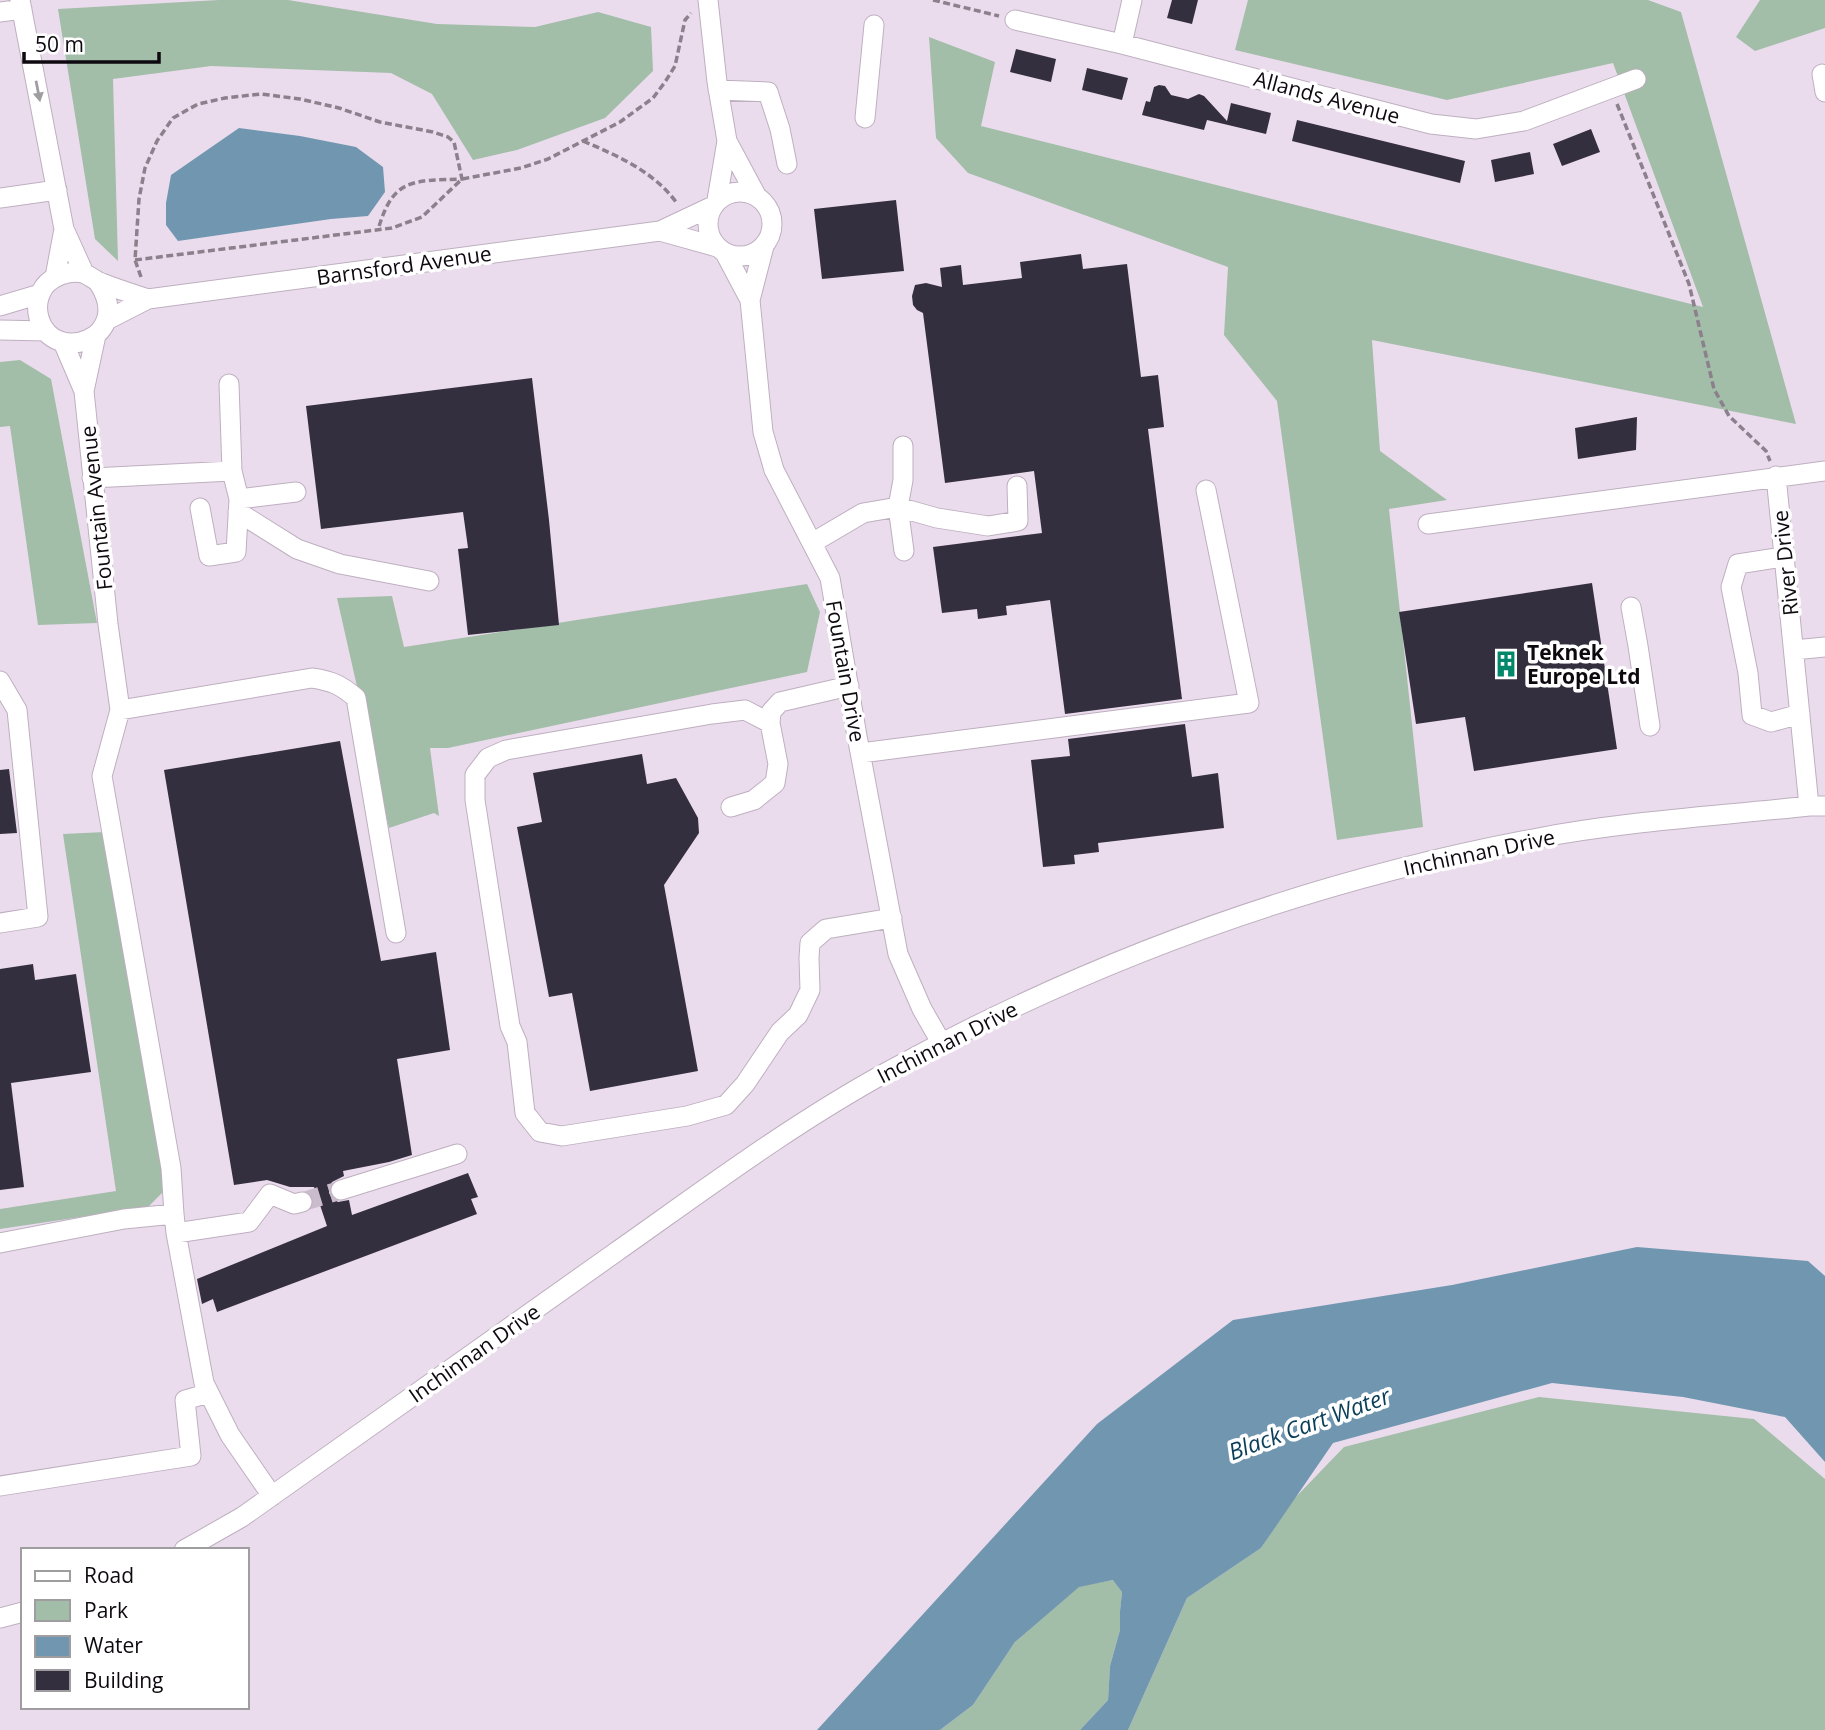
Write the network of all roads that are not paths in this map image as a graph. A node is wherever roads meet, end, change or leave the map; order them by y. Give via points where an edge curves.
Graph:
1 (1132, 0) edge
2 (708, 3) edge
3 (21, 4) edge
4 (0, 12) edge
5 (1014, 20) road end
6 (874, 25) dead end
7 (1122, 44) junction
8 (1636, 79) dead end
9 (718, 90) junction
10 (865, 118) dead end
11 (727, 141) junction
12 (787, 164) dead end
13 (57, 190) junction
14 (757, 197) junction
15 (0, 198) edge
16 (715, 203) junction
17 (64, 229) junction
18 (660, 231) junction
19 (764, 246) junction
20 (721, 250) junction
21 (55, 277) junction
22 (91, 278) junction
23 (40, 294) junction
24 (148, 299) junction
25 (750, 300) junction
26 (0, 306) edge
27 (101, 328) junction
28 (0, 330) edge
29 (46, 331) junction
30 (63, 342) junction
31 (229, 384) dead end
32 (84, 391) junction
33 (903, 446) dead end
34 (232, 471) junction
35 (1825, 471) edge
36 (1776, 476) junction
37 (92, 478) junction
38 (1017, 486) dead end
39 (1206, 490) dead end
40 (296, 492) dead end
41 (238, 506) junction
42 (898, 507) junction
43 (200, 508) dead end
44 (1428, 524) dead end
45 (812, 542) junction
46 (904, 551) dead end
47 (1783, 557) junction
48 (429, 581) dead end
49 (1631, 607) dead end
50 (1825, 647) edge
51 (1794, 650) junction
52 (0, 681) edge
53 (849, 686) junction
54 (120, 710) junction
55 (1800, 714) junction
56 (770, 723) junction
57 (1650, 726) dead end
58 (861, 753) junction
59 (1817, 806) edge
60 (731, 807) dead end
61 (892, 918) junction
62 (0, 923) edge
63 (397, 933) dead end
64 (942, 1044) junction
65 (457, 1154) dead end
66 (341, 1190) tunnel mouth
67 (302, 1202) tunnel mouth
68 (175, 1223) junction
69 (0, 1243) edge
70 (209, 1393) junction
71 (0, 1486) edge
72 (272, 1496) junction
73 (188, 1548) edge
74 (21, 1613) edge
75 (0, 1618) edge

1 - 7 street
2 - 9 street
3 - 4 street
3 -> 13 street
5 - 7 street, Allands Avenue
6 - 10 street
7 - 8 street, Allands Avenue via 1431,124 1476,129 1524,121
9 - 11 street
9 - 12 street via 768,92
11 - 14 street
11 - 16 street
13 - 15 street
13 - 17 street
14 - 16 street via 736,191
14 - 19 street via 771,214 770,237
16 - 18 street, Barnsford Avenue
16 - 20 street via 707,223 711,240
17 - 21 street
17 - 22 street
18 - 20 street, Barnsford Avenue
18 - 24 street, Barnsford Avenue
19 - 20 street via 745,256
19 - 25 street, Fountain Drive
20 - 25 street, Fountain Drive
21 - 22 street, Barnsford Avenue via 69,272
21 - 23 street
22 - 24 street, Barnsford Avenue
22 - 27 street via 106,294 109,307
23 - 26 street
23 - 29 street via 39,320
24 - 27 street, Barnsford Avenue
25 - 45 street, Fountain Drive via 762,432 774,470
27 - 30 street, Barnsford Avenue via 86,341
27 - 32 street, Fountain Avenue
28 - 29 street
29 - 30 street
30 - 32 street, Fountain Avenue
31 - 34 street
32 - 37 street, Fountain Avenue
33 - 42 street
34 - 37 street
34 - 41 street
35 - 36 street
36 - 44 street
36 - 47 street, River Drive
37 - 54 street, Fountain Avenue
38 - 42 street via 1017,521 988,526
39 - 58 street via 1249,703
40 - 41 street
41 - 43 street via 236,552 209,556
41 - 48 street via 297,549 340,564
42 - 45 street via 863,513
42 - 46 street
45 - 53 street, Fountain Drive via 830,578
47 - 51 street, River Drive
47 - 55 street via 1738,564 1731,587 1752,715 1770,722
49 - 57 street
50 - 51 street
51 - 55 street, River Drive
52 - 62 street via 17,710 38,917
53 - 56 street via 780,702 771,712
53 - 58 street, Fountain Drive
54 - 63 street via 312,678 337,683 348,691 356,698
54 - 68 street via 102,776 171,1168
55 - 59 street, River Drive
56 - 60 street via 778,764 775,783 754,800
56 - 61 street via 745,710 506,750 488,758 475,775 475,800 525,1113 540,1132 562,1136 687,1116 726,1105 798,1015 810,990 810,943 826,929
58 - 61 street, Fountain Drive
59 - 64 street, Inchinnan Drive via 1542,837 1331,886 1152,947 1045,992
61 - 64 street, Fountain Drive via 898,954
64 - 72 street, Inchinnan Drive via 803,1122
65 - 66 street
67 - 68 street via 294,1204 270,1194 249,1222
68 - 69 street via 124,1219
68 - 70 street
70 - 71 street via 184,1400 191,1456
70 - 72 street via 230,1435
72 - 73 street, Inchinnan Drive
74 - 75 street

